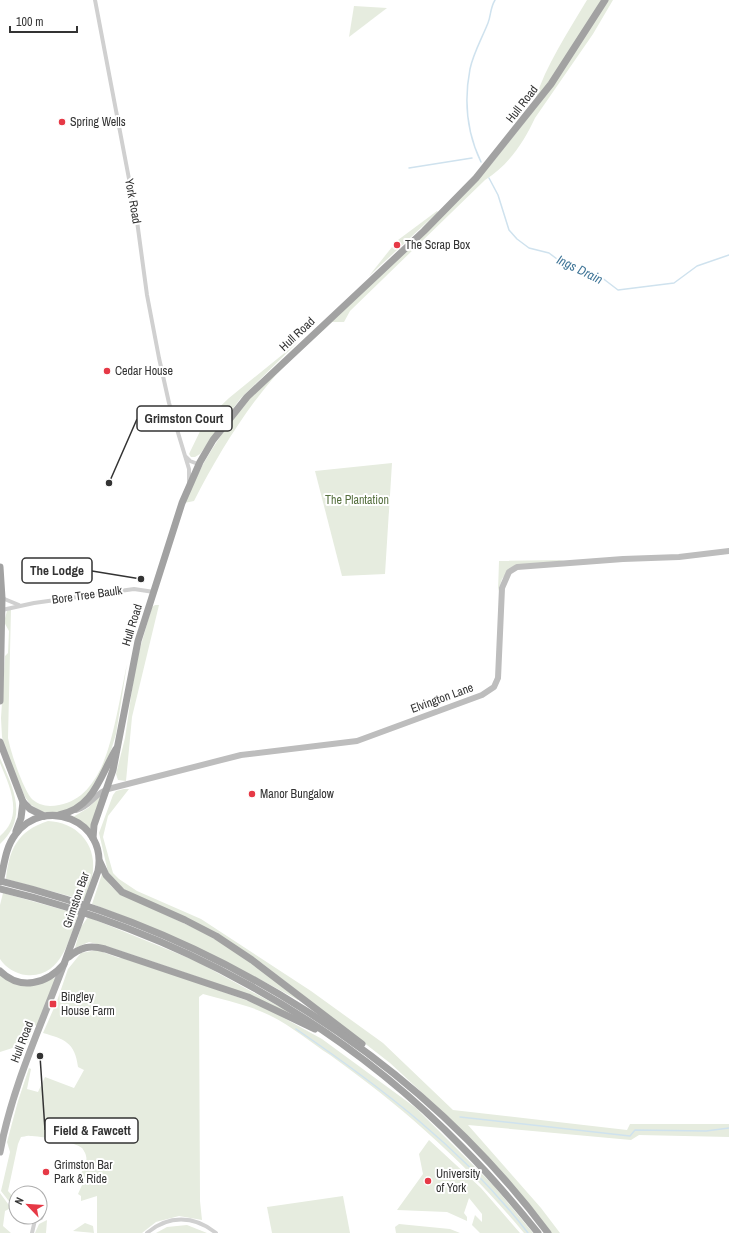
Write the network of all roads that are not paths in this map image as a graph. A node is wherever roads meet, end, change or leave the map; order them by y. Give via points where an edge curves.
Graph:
1 (95, 0) edge
2 (605, 0) edge
3 (185, 454) junction
4 (198, 464) junction
5 (189, 485) junction
6 (729, 551) edge
7 (0, 567) edge
8 (154, 592) junction
9 (2, 598) junction
10 (20, 606) junction
11 (2, 610) junction
12 (0, 702) edge
13 (0, 742) edge
14 (117, 747) junction
15 (108, 789) junction
16 (23, 802) junction
17 (72, 811) junction
18 (44, 816) junction
19 (57, 816) junction
20 (15, 834) junction
21 (93, 838) junction
22 (11, 842) junction
23 (0, 850) edge
24 (99, 860) junction
25 (0, 882) edge
26 (0, 889) edge
27 (66, 961) junction
28 (0, 971) edge
29 (325, 1032) junction
30 (375, 1059) junction
31 (0, 1152) edge
32 (146, 1233) edge
33 (216, 1233) edge
34 (538, 1233) edge
35 (548, 1233) edge

1 - 3 street, York Road via 137,221 147,295 169,403
2 - 4 highway, Hull Road via 551,84 476,178 424,231 247,397 213,440
3 - 4 street via 190,461
3 - 5 street, York Road via 189,469
4 - 5 highway, Hull Road
5 - 8 highway, Hull Road
6 - 15 main road, Elvington Lane via 517,568 505,577 502,588 498,678 494,687 482,695 357,741 241,755
7 - 9 highway
8 - 10 street, Bore Tree Baulk via 134,589
8 - 14 highway, Hull Road via 138,641
9 - 10 street
9 - 11 highway
10 - 11 street, Bore Tree Baulk
11 - 12 highway
13 - 16 highway
14 - 15 highway, Hull Road
14 - 17 highway, Hull Road via 91,796
15 - 17 main road, Elvington Lane via 101,792 87,806
15 - 21 highway, Hull Road via 94,825
16 - 18 highway
16 - 20 highway
17 - 19 highway, Hull Road
18 - 19 highway, Grimston Bar
18 - 20 highway, Grimston Bar via 31,820
19 - 21 highway, Grimston Bar via 75,821
20 - 22 highway, Grimston Bar
21 - 24 highway, Grimston Bar
22 - 23 highway
22 - 25 highway, Grimston Bar
24 - 27 highway, Grimston Bar via 94,886
24 - 30 highway via 106,875 122,892 216,936 252,960 360,1042
25 - 30 highway via 98,909 208,955 304,1009
26 - 29 highway via 95,916 175,948 272,998
27 - 28 highway, Grimston Bar via 56,973 44,980 29,983 16,981
27 - 29 highway via 77,951 87,947 105,949 248,997 306,1026
27 - 31 main road, Hull Road via 23,1070
29 - 34 highway via 367,1063 442,1127 506,1194
30 - 35 highway via 422,1098 467,1141
32 - 33 street via 160,1223 180,1219 200,1223

